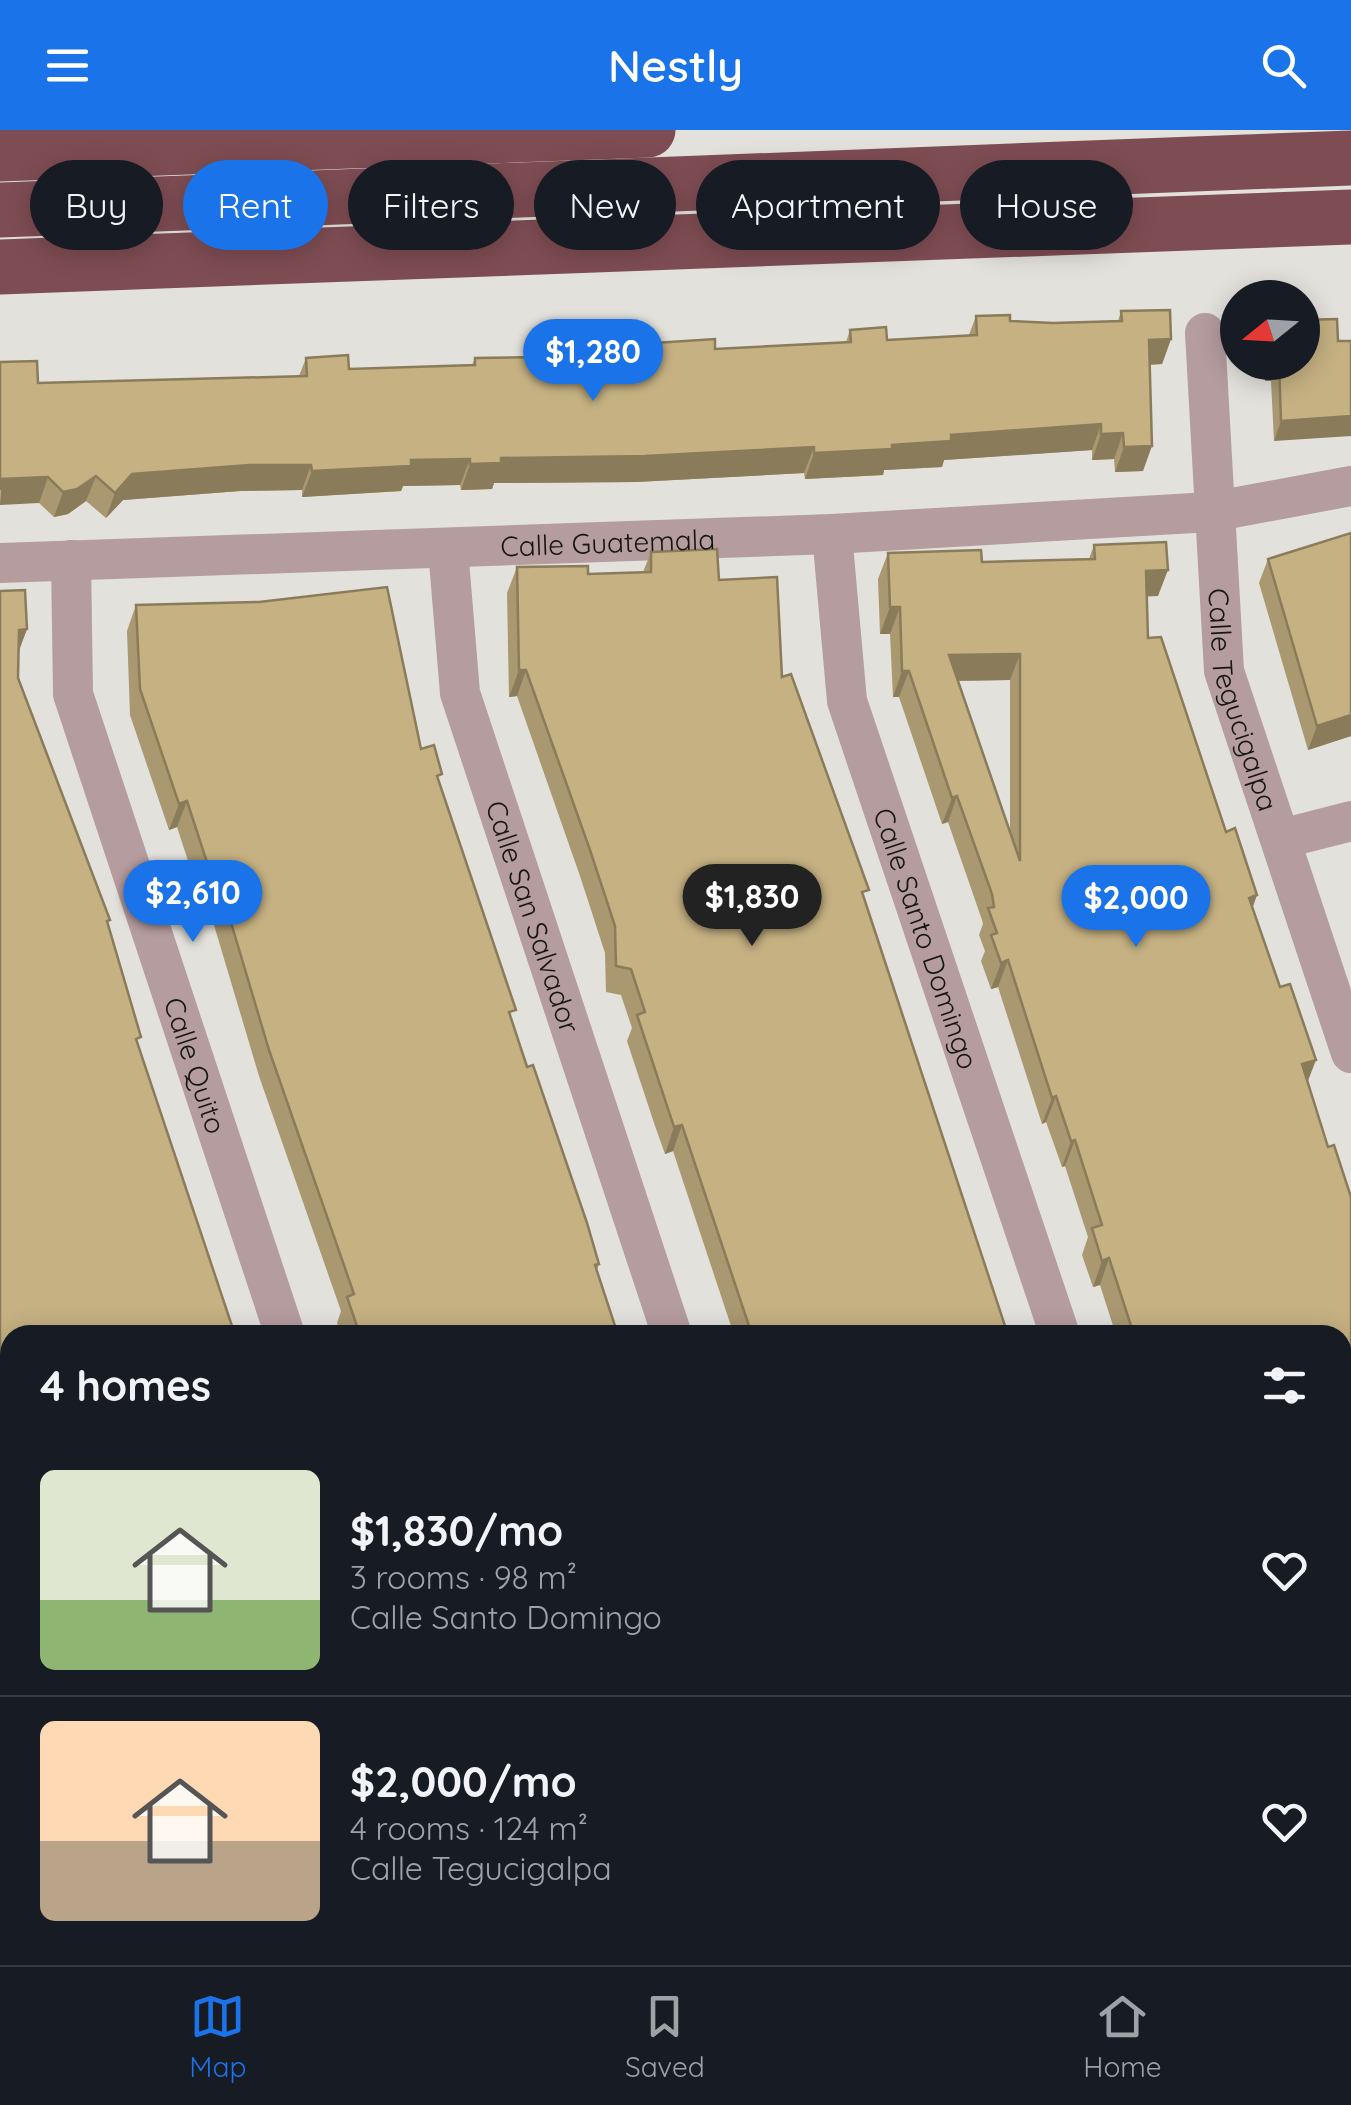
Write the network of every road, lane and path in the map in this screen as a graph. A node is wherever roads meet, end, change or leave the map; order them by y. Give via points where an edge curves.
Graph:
1 (648, 130) edge
2 (0, 154) edge
3 (1351, 158) edge
4 (0, 210) edge
5 (1351, 216) edge
6 (0, 267) edge
7 (1205, 333) dead end
8 (1351, 486) edge
9 (1212, 512) junction
10 (832, 534) junction
11 (448, 549) junction
12 (71, 560) junction
13 (0, 563) edge
14 (1351, 822) edge
15 (1282, 839) junction
16 (1351, 1053) edge
17 (281, 1325) edge
18 (669, 1325) edge
19 (1057, 1325) edge

1 - 2 highway
3 - 4 highway
5 - 6 highway
7 - 9 street, Calle Tegucigalpa
8 - 9 street, Calle Guatemala
9 - 10 street, Calle Guatemala
9 - 15 street, Calle Tegucigalpa via 1224,671
10 - 11 street, Calle Guatemala
10 - 19 street, Calle Santo Domingo via 846,701
11 - 12 street, Calle Guatemala
11 - 18 street, Calle San Salvador via 460,693
12 - 13 street, Calle Guatemala
12 - 17 street, Calle Quito via 73,694
14 - 15 street
15 - 16 street, Calle Tegucigalpa

